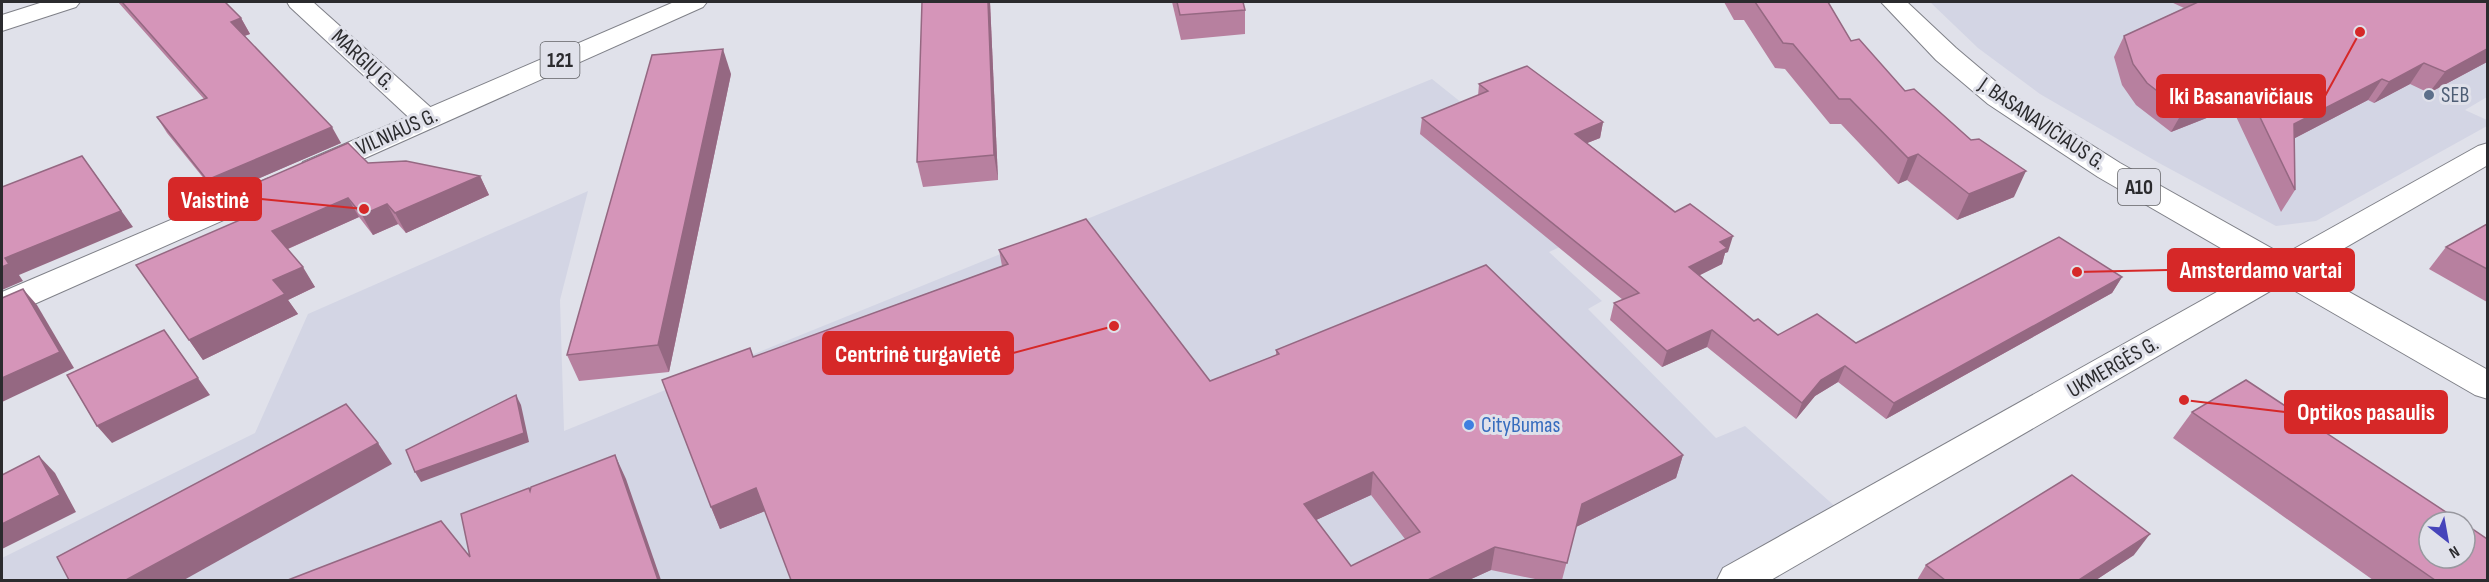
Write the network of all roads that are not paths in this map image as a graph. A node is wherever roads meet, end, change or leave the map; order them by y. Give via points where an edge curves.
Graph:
1 (67, 2) edge
2 (299, 2) edge
3 (694, 2) edge
4 (1893, 2) edge
5 (2, 23) edge
6 (427, 119) junction
7 (2487, 152) edge
8 (2284, 268) junction
9 (2, 306) edge
10 (2487, 386) edge
11 (1737, 580) edge

1 - 5 main road
2 - 6 main road, MARGIŲ G.
3 - 6 main road, VILNIAUS G. / 121
4 - 8 main road, J. BASANAVIČIAUS G. / A10 via 1998,98 2109,170
6 - 9 main road, VILNIAUS G. / 121
7 - 8 main road, UKMERGĖS G.
8 - 10 main road, J. BASANAVIČIAUS G. / A10
8 - 11 main road, UKMERGĖS G.

